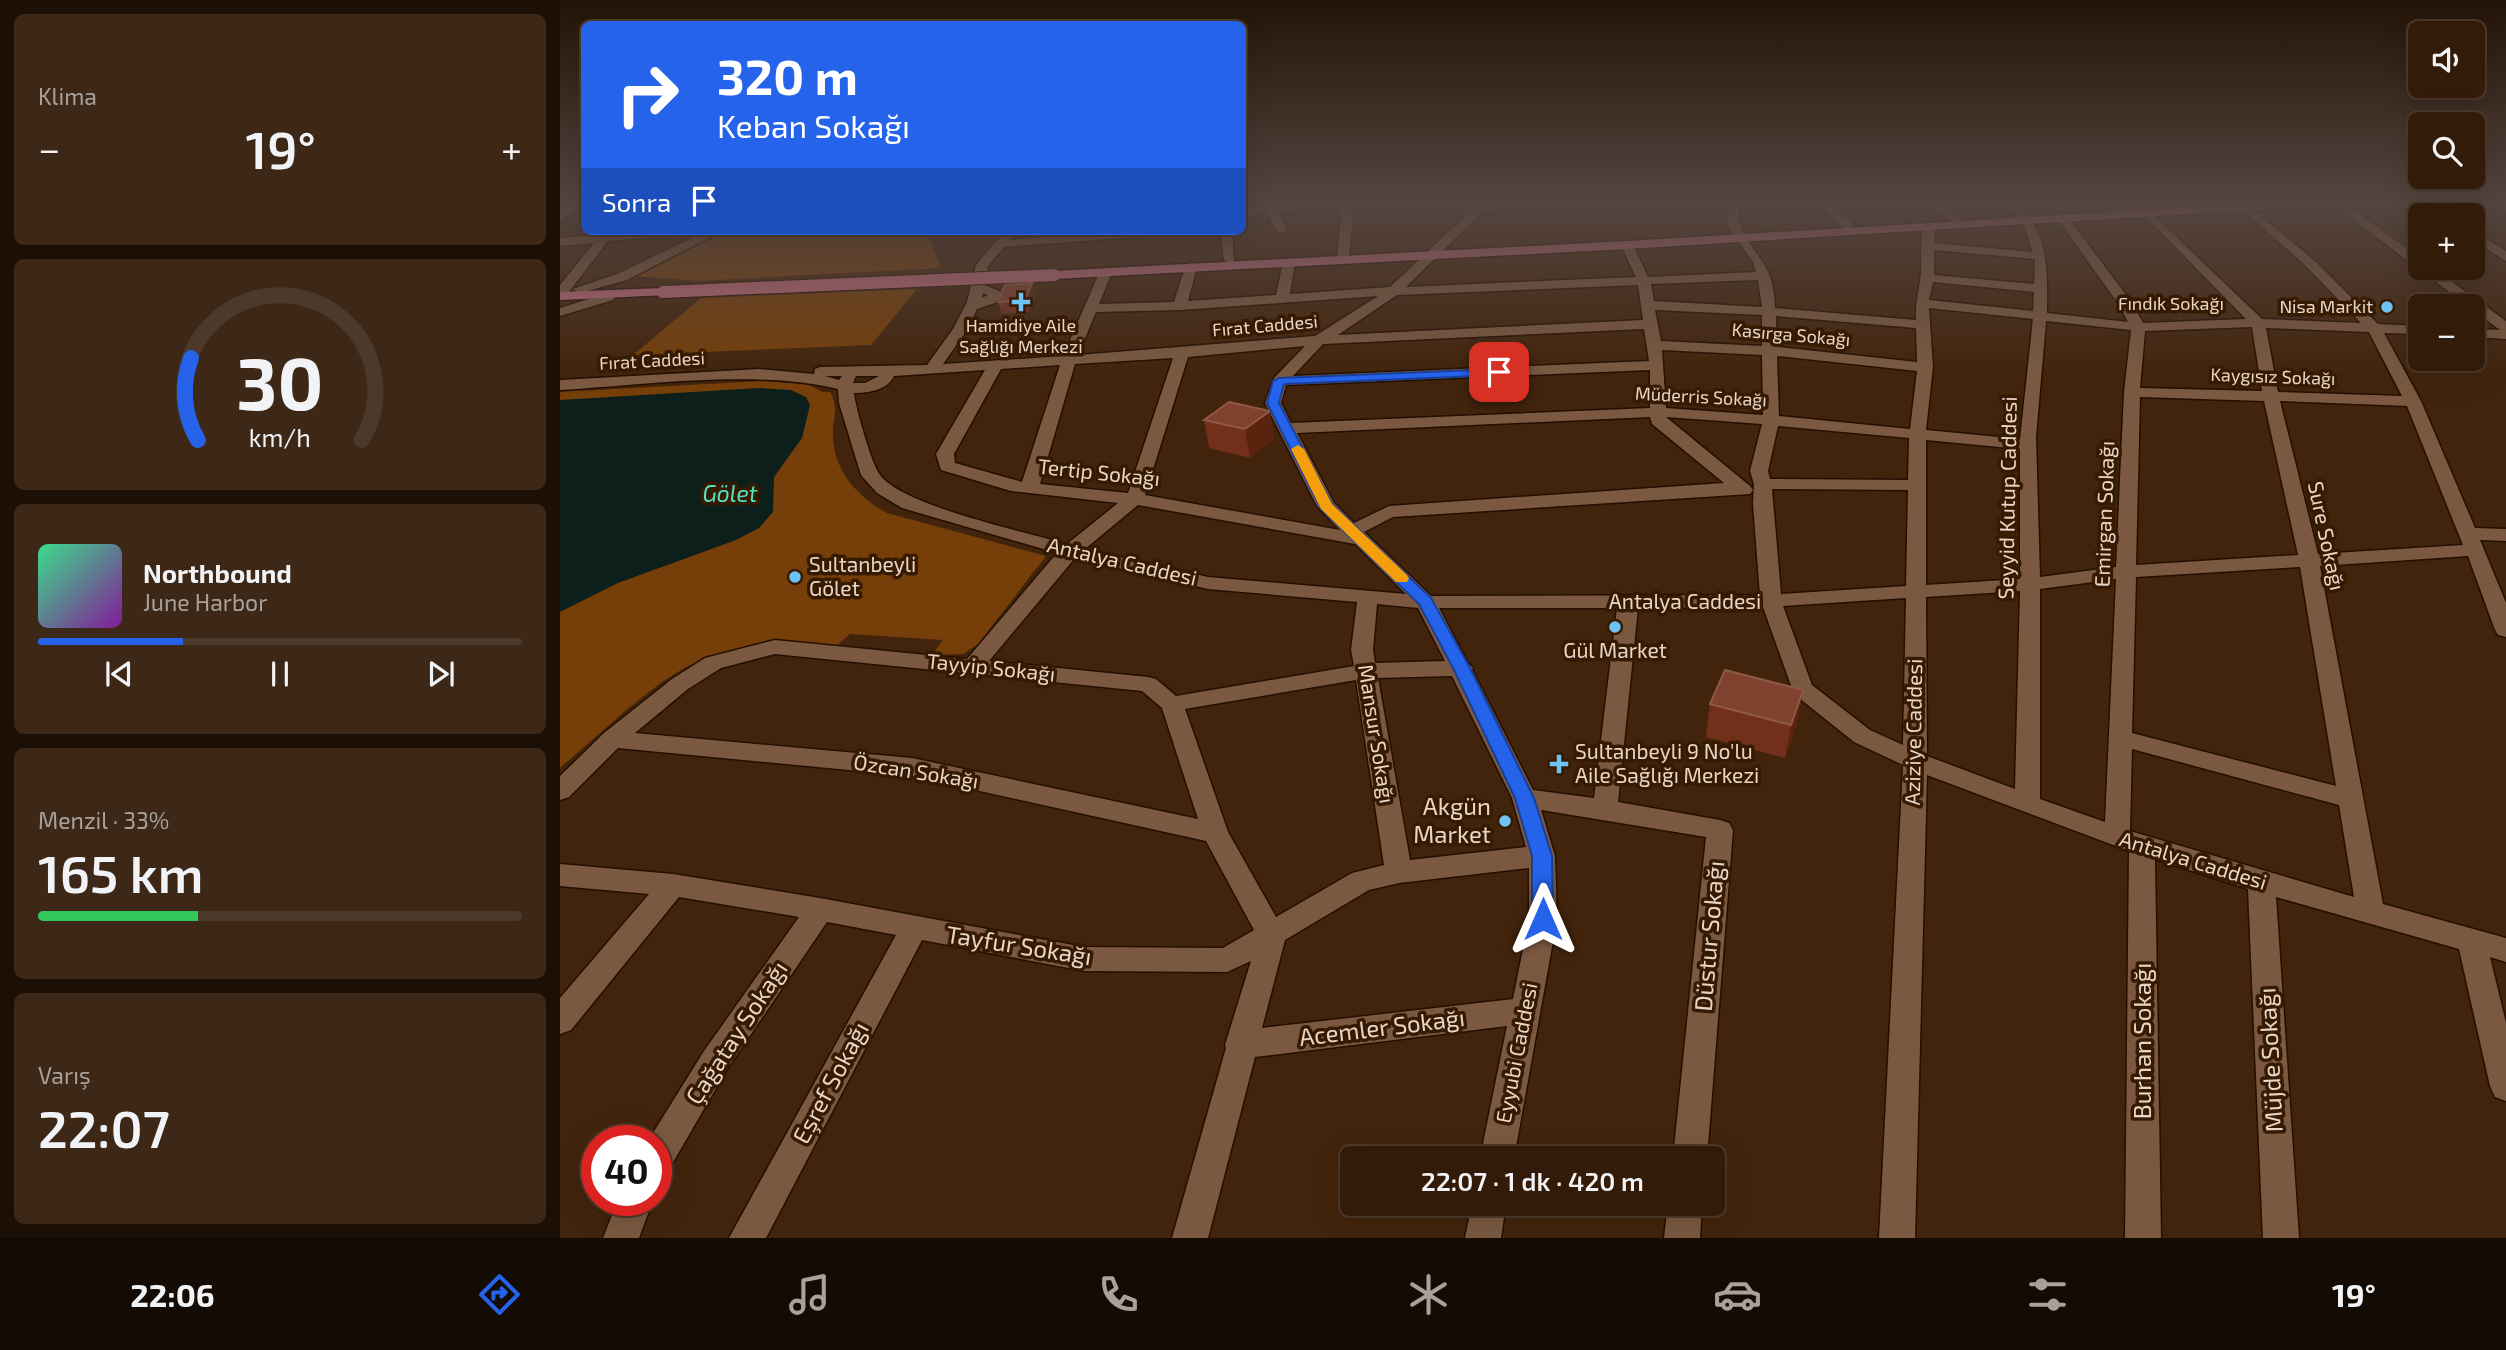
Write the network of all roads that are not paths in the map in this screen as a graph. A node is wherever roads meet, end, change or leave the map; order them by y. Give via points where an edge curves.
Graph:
1 (582, 260) edge
2 (671, 260) edge
3 (987, 260) edge
4 (1230, 260) joint
5 (1235, 260) edge
6 (1321, 260) edge
7 (1423, 260) edge
8 (1634, 260) edge
9 (1757, 260) edge
10 (1927, 260) edge
11 (2041, 260) edge
12 (2093, 260) edge
13 (2195, 260) edge
14 (2306, 260) edge
15 (1289, 262) junction
16 (1191, 267) junction
17 (1053, 272) junction
18 (1106, 272) junction
19 (1763, 276) junction
20 (1927, 278) junction
21 (2441, 280) edge
22 (1644, 281) junction
23 (630, 286) junction
24 (977, 287) junction
25 (2039, 288) junction
26 (1394, 290) junction
27 (561, 292) edge
28 (1282, 299) junction
29 (1647, 305) junction
30 (1180, 306) junction
31 (971, 307) junction
32 (1090, 308) junction
33 (1768, 311) junction
34 (560, 312) edge
35 (1924, 314) junction
36 (2040, 315) junction
37 (2258, 323) junction
38 (1650, 324) junction
39 (2138, 327) junction
40 (2374, 328) junction
41 (2506, 328) edge
42 (2408, 329) edge
43 (2485, 334) edge
44 (2506, 335) edge
45 (1319, 340) junction
46 (1654, 345) junction
47 (1770, 351) junction
48 (1182, 353) junction
49 (1069, 359) junction
50 (996, 364) junction
51 (1657, 365) junction
52 (1925, 367) junction
53 (932, 368) junction
54 (881, 374) junction
55 (746, 375) junction
56 (1279, 381) junction
57 (560, 385) edge
58 (845, 386) junction
59 (2132, 392) junction
60 (2271, 397) junction
61 (2413, 401) junction
62 (1658, 412) junction
63 (1771, 420) junction
64 (855, 422) junction
65 (1287, 428) junction
66 (1918, 434) junction
67 (2028, 445) junction
68 (1763, 484) junction
69 (1917, 485) junction
70 (1740, 487) junction
71 (1029, 489) junction
72 (1135, 498) junction
73 (1762, 504) junction
74 (2506, 535) edge
75 (1357, 536) junction
76 (2471, 542) junction
77 (1070, 551) junction
78 (2309, 559) junction
79 (2126, 572) junction
80 (2030, 584) junction
81 (1914, 590) junction
82 (1368, 596) junction
83 (1771, 601) junction
84 (1426, 602) junction
85 (1628, 602) junction
86 (2506, 630) edge
87 (974, 666) junction
88 (1462, 668) junction
89 (1366, 671) junction
90 (1172, 704) junction
91 (2121, 738) junction
92 (612, 739) junction
93 (1915, 761) junction
94 (560, 791) edge
95 (1525, 798) junction
96 (2351, 799) junction
97 (2027, 804) junction
98 (1605, 809) junction
99 (1215, 834) junction
100 (2130, 841) junction
101 (1542, 856) junction
102 (1399, 872) junction
103 (560, 875) edge
104 (2261, 883) junction
105 (673, 886) junction
106 (820, 909) junction
107 (2371, 913) junction
108 (914, 928) junction
109 (1272, 935) junction
110 (2471, 940) junction
111 (2506, 950) edge
112 (1524, 1011) junction
113 (560, 1020) edge
114 (1240, 1045) junction
115 (2506, 1086) edge
116 (672, 1132) edge
117 (1499, 1146) edge
118 (1691, 1146) edge
119 (630, 1216) edge
120 (1487, 1216) edge
121 (1684, 1216) edge
122 (621, 1238) edge
123 (747, 1238) edge
124 (1189, 1238) edge
125 (1483, 1238) edge
126 (1682, 1238) edge
127 (1897, 1238) edge
128 (2143, 1238) edge
129 (2281, 1238) edge

1 - 27 street
2 - 23 street
3 - 24 street
4 - 5 main road
4 - 17 main road
6 - 15 main road
7 - 26 street
8 - 22 street
9 - 19 street
10 - 20 street, Aziziye Caddesi
11 - 25 street, Seyyid Kutup Caddesi
12 - 39 street
13 - 37 street
14 - 40 street
15 - 16 main road
15 - 28 street
16 - 18 main road
16 - 30 street
17 - 18 main road
17 - 23 main road, bridge via 663,289
18 - 32 street
19 - 22 street
19 - 33 street
20 - 25 street
20 - 35 street, Aziziye Caddesi
21 - 41 street
22 - 26 street
22 - 29 street
23 - 27 main road
23 - 27 main road
23 - 34 street
24 - 31 street
24 - 31 street via 997,293
25 - 36 street, Seyyid Kutup Caddesi
26 - 28 street
26 - 45 street
28 - 30 street
29 - 33 street, Fındık Sokağı
29 - 38 street
30 - 32 street
31 - 53 street
32 - 49 street
33 - 35 street, Fındık Sokağı
33 - 47 street
35 - 36 street, Fındık Sokağı
35 - 52 street, Aziziye Caddesi
36 - 39 street, Fındık Sokağı
36 - 67 street, Seyyid Kutup Caddesi
37 - 39 street, Fındık Sokağı
37 - 40 street, Fındık Sokağı
37 - 60 street, Sure Sokağı
38 - 45 street, Fırat Caddesi
38 - 46 street
39 - 59 street, Emirgan Sokağı
40 - 42 street, Fındık Sokağı
40 - 61 street
43 - 44 street
45 - 48 street, Fırat Caddesi
45 - 56 street
46 - 47 street, Kasırga Sokağı
46 - 51 street
47 - 52 street, Kasırga Sokağı
47 - 63 street
48 - 49 street, Fırat Caddesi
48 - 72 street
49 - 50 street, Fırat Caddesi
49 - 71 street
50 - 53 street, Fırat Caddesi
50 - 71 street, Tertip Sokağı via 945,454 947,466
51 - 56 street
51 - 62 street
52 - 66 street, Aziziye Caddesi
53 - 54 street, Fırat Caddesi
54 - 55 street, Fırat Caddesi
54 - 58 street via 847,378
54 - 64 street
55 - 57 street, Fırat Caddesi
55 - 58 street via 816,379
56 - 65 street, Eyyubi Caddesi via 1273,403
58 - 64 street, Antalya Caddesi
59 - 60 street, Kaygısız Sokağı
59 - 79 street, Emirgan Sokağı
60 - 61 street, Kaygısız Sokağı
60 - 78 street, Sure Sokağı
61 - 76 street
62 - 63 street, Müderris Sokağı
62 - 65 street, Müderris Sokağı
62 - 70 street via 1658,421
63 - 66 street, Müderris Sokağı
63 - 68 street via 1759,471
64 - 77 street, Antalya Caddesi via 864,461 883,489 930,512
65 - 75 street, Eyyubi Caddesi via 1326,506
66 - 67 street, Müderris Sokağı
66 - 69 street, Aziziye Caddesi
67 - 80 street, Seyyid Kutup Caddesi
68 - 69 street
68 - 73 street
69 - 81 street, Aziziye Caddesi
70 - 73 street
70 - 75 street via 1389,512
71 - 72 street, Tertip Sokağı
72 - 75 street, Tertip Sokağı
72 - 77 street
73 - 83 street
74 - 76 street
75 - 84 street, Eyyubi Caddesi
76 - 78 street
76 - 86 street
77 - 82 street, Antalya Caddesi via 1208,583
77 - 87 street
78 - 79 street
78 - 96 street, Sure Sokağı
79 - 80 street
79 - 91 street, Emirgan Sokağı
80 - 81 street
80 - 97 street, Seyyid Kutup Caddesi
81 - 83 street
81 - 93 street, Aziziye Caddesi
82 - 84 street, Antalya Caddesi
82 - 89 street, Mansur Sokağı via 1362,650
83 - 85 street, Antalya Caddesi
83 - 93 street, Antalya Caddesi via 1802,689 1862,736
84 - 85 street, Antalya Caddesi
84 - 88 street, Eyyubi Caddesi
85 - 98 street
87 - 90 street, Tayyip Sokağı via 1148,684
87 - 92 street, Tayyip Sokağı via 775,648 713,663
88 - 89 street
88 - 95 street, Eyyubi Caddesi
89 - 90 street
89 - 102 street, Mansur Sokağı
90 - 99 street
91 - 96 street
91 - 100 street, Emirgan Sokağı
92 - 94 street, Tayyip Sokağı
92 - 99 street, Özcan Sokağı via 912,767
93 - 97 street, Antalya Caddesi
93 - 127 street, Aziziye Caddesi
95 - 98 street, Düstur Sokağı
95 - 101 street, Eyyubi Caddesi
96 - 107 street, Sure Sokağı
97 - 100 street, Antalya Caddesi
98 - 118 street, Düstur Sokağı via 1720,830
99 - 109 street
100 - 104 street, Antalya Caddesi
100 - 128 street, Burhan Sokağı
101 - 102 street, Tayfur Sokağı
101 - 112 street, Eyyubi Caddesi via 1543,919
102 - 109 street, Tayfur Sokağı via 1362,881
103 - 105 street, Tayfur Sokağı
104 - 107 street, Antalya Caddesi
104 - 129 street, Müjde Sokağı
105 - 106 street, Tayfur Sokağı
105 - 113 street
106 - 108 street, Tayfur Sokağı
106 - 116 street, Çağatay Sokağı via 715,1060
107 - 110 street, Antalya Caddesi
108 - 109 street, Tayfur Sokağı via 1084,960 1227,960
108 - 123 street, Eşref Sokağı
109 - 114 street
110 - 111 street, Antalya Caddesi
110 - 115 street
112 - 114 street, Acemler Sokağı
112 - 117 street, Eyyubi Caddesi
114 - 124 street
119 - 122 street
120 - 125 street
121 - 126 street

